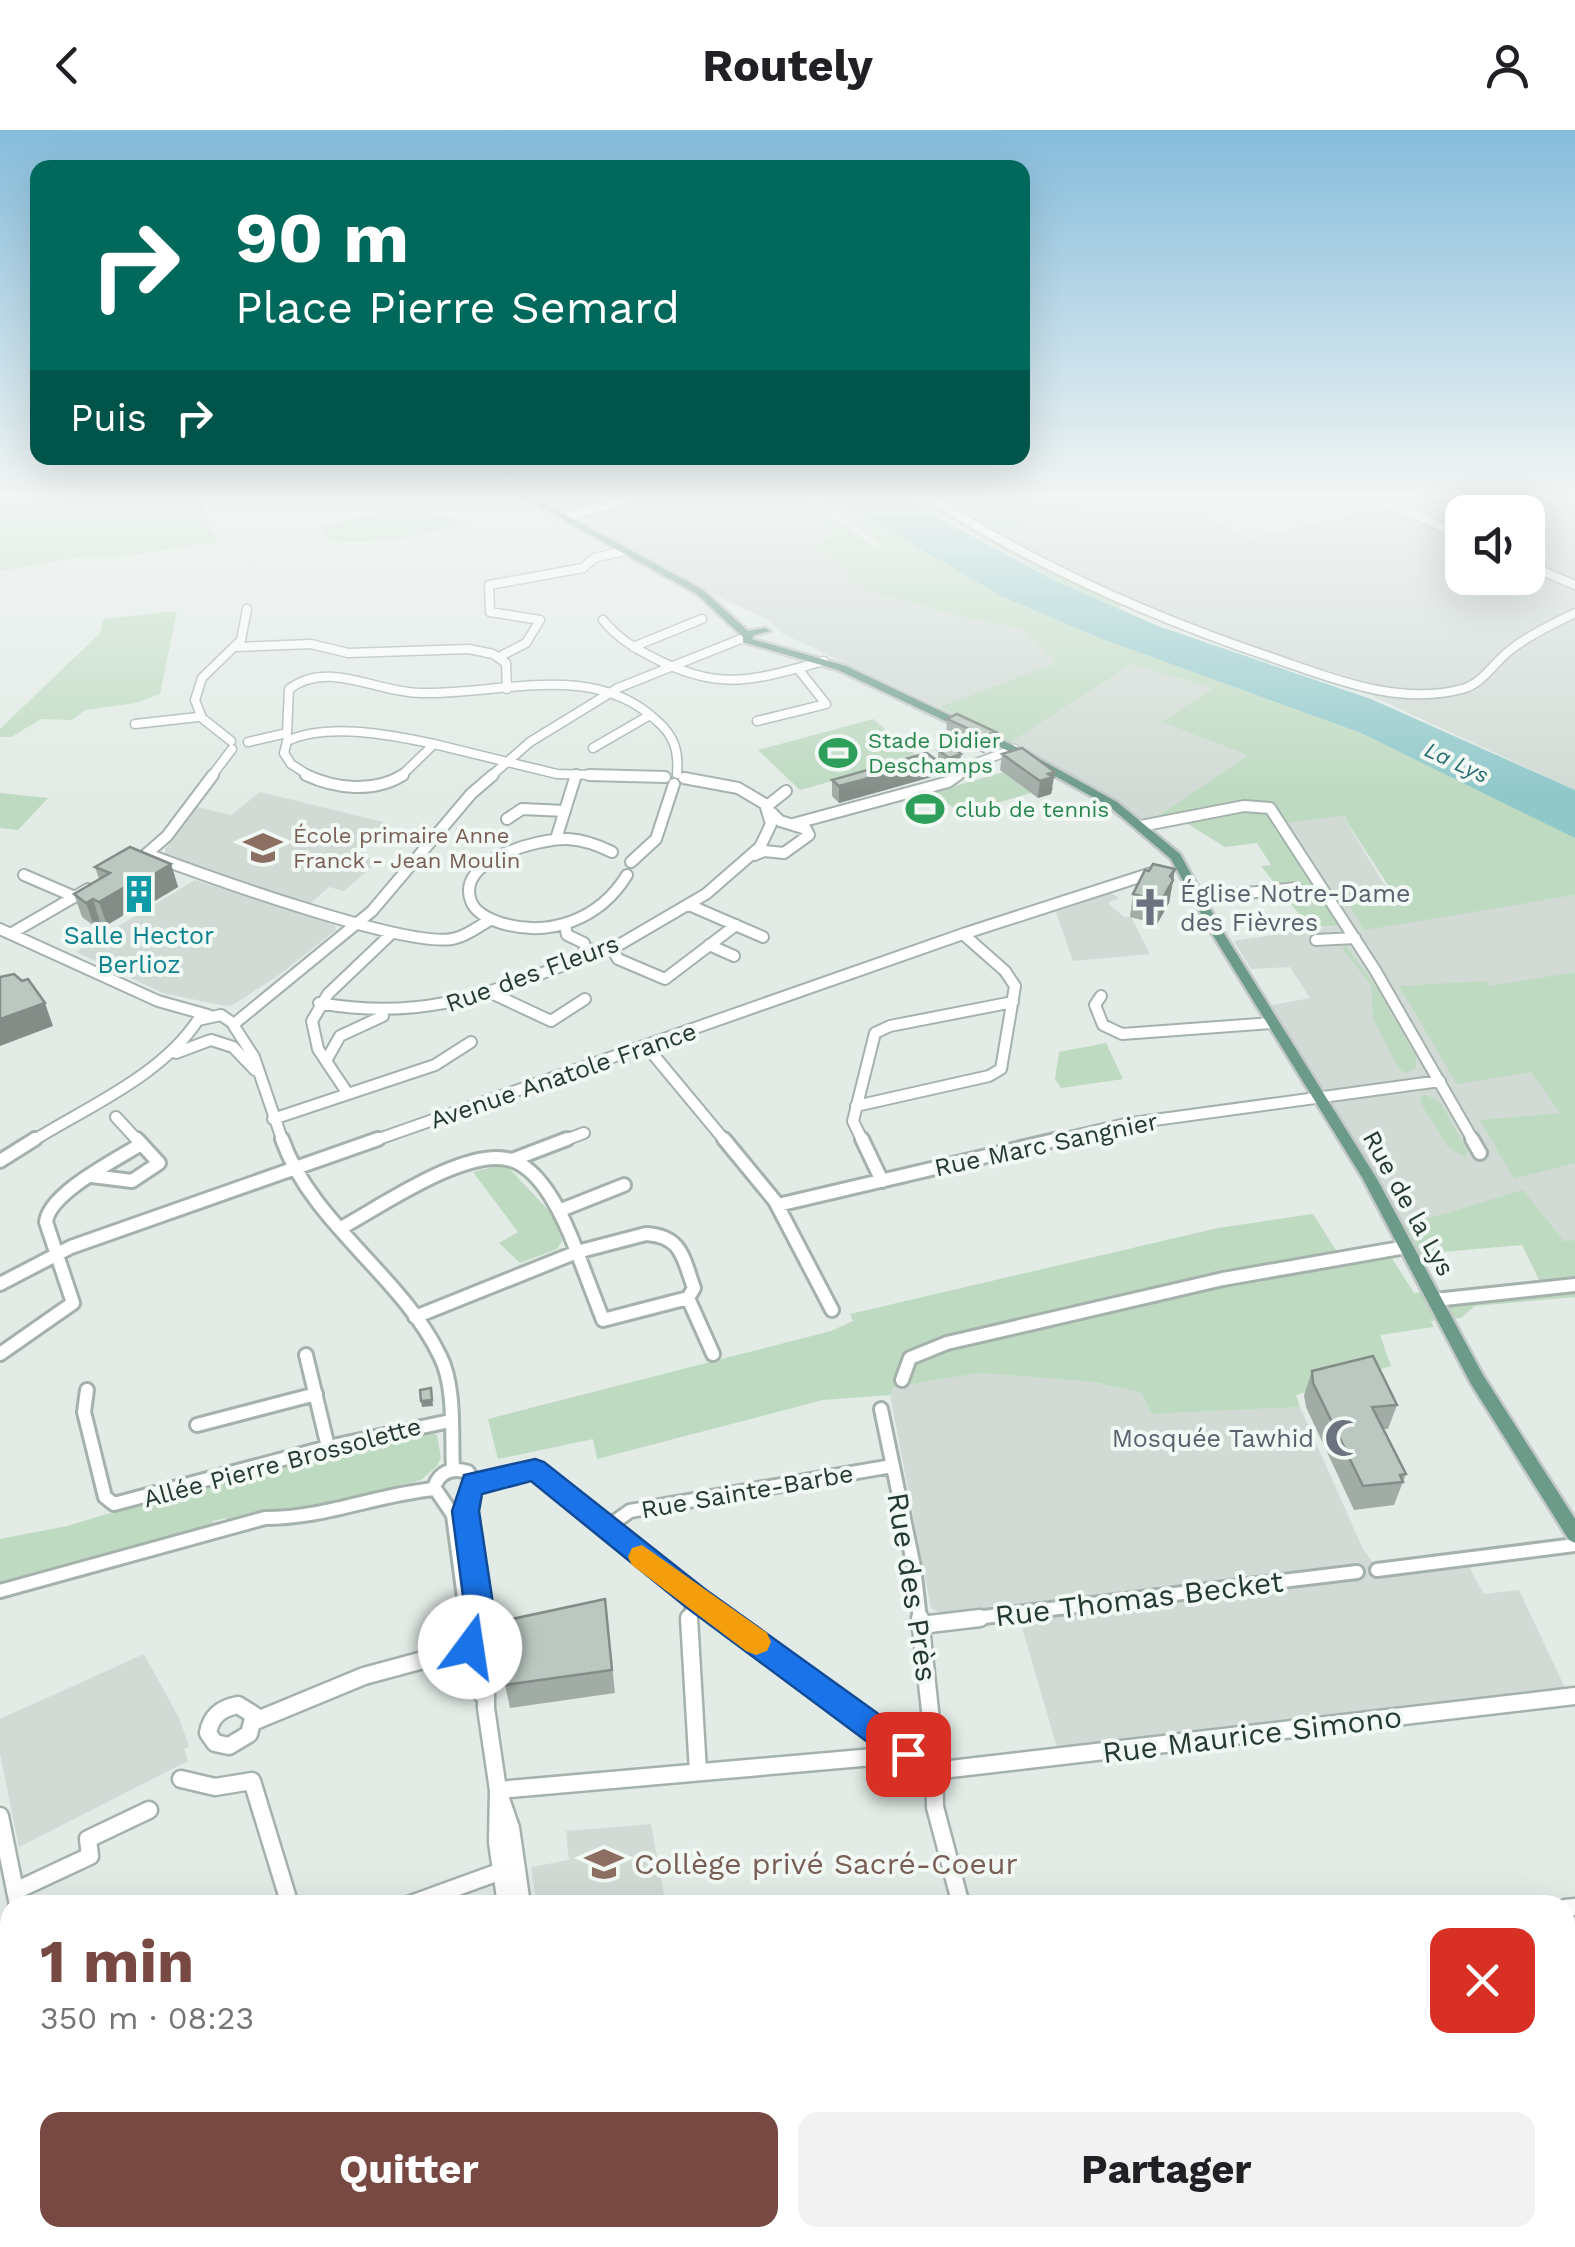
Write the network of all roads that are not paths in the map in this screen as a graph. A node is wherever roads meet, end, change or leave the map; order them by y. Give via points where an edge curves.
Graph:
1 (489, 597) edge
2 (705, 597) edge
3 (1112, 597) edge
4 (246, 609) dead end
5 (1575, 613) edge
6 (702, 619) dead end
7 (732, 619) junction
8 (603, 620) dead end
9 (766, 631) junction
10 (779, 636) junction
11 (753, 641) junction
12 (236, 647) junction
13 (634, 647) junction
14 (803, 654) junction
15 (498, 656) junction
16 (824, 661) junction
17 (669, 666) junction
18 (800, 670) junction
19 (507, 689) junction
20 (609, 693) junction
21 (650, 714) junction
22 (198, 717) junction
23 (758, 721) dead end
24 (136, 724) dead end
25 (434, 744) junction
26 (231, 745) junction
27 (593, 748) dead end
28 (1014, 750) junction
29 (505, 762) junction
30 (576, 775) junction
31 (675, 778) junction
32 (786, 791) dead end
33 (565, 810) junction
34 (769, 810) junction
35 (507, 818) dead end
36 (822, 819) junction
37 (791, 824) junction
38 (1141, 826) junction
39 (773, 828) junction
40 (808, 830) junction
41 (556, 839) junction
42 (764, 842) junction
43 (1162, 846) junction
44 (774, 852) junction
45 (754, 855) junction
46 (629, 869) junction
47 (24, 874) dead end
48 (1187, 877) junction
49 (106, 878) edge
50 (1169, 880) junction
51 (1298, 888) dead end
52 (75, 897) junction
53 (1197, 898) junction
54 (690, 905) junction
55 (490, 920) junction
56 (358, 923) junction
57 (736, 925) junction
58 (564, 926) junction
59 (0, 929) edge
60 (392, 932) junction
61 (12, 933) junction
62 (962, 934) junction
63 (763, 937) dead end
64 (1355, 938) junction
65 (1316, 940) dead end
66 (709, 945) junction
67 (586, 950) junction
68 (612, 950) junction
69 (734, 956) dead end
70 (272, 992) junction
71 (489, 992) junction
72 (1101, 996) dead end
73 (585, 999) dead end
74 (158, 1000) junction
75 (1013, 1002) junction
76 (320, 1003) junction
77 (397, 1014) junction
78 (215, 1015) junction
79 (1273, 1023) junction
80 (234, 1026) junction
81 (192, 1029) junction
82 (210, 1040) junction
83 (471, 1042) dead end
84 (647, 1047) junction
85 (327, 1059) junction
86 (159, 1062) junction
87 (258, 1073) junction
88 (1440, 1081) junction
89 (348, 1094) junction
90 (1317, 1097) junction
91 (856, 1106) junction
92 (116, 1117) dead end
93 (273, 1119) junction
94 (584, 1133) dead end
95 (141, 1144) junction
96 (1480, 1153) dead end
97 (512, 1160) junction
98 (0, 1161) edge
99 (293, 1170) junction
100 (92, 1176) junction
101 (882, 1180) junction
102 (624, 1185) dead end
103 (778, 1205) junction
104 (560, 1210) junction
105 (341, 1228) junction
106 (1406, 1247) junction
107 (58, 1252) junction
108 (577, 1253) junction
109 (0, 1284) edge
110 (1575, 1285) edge
111 (688, 1298) junction
112 (1434, 1300) junction
113 (832, 1310) dead end
114 (415, 1317) junction
115 (0, 1354) edge
116 (713, 1354) dead end
117 (306, 1355) dead end
118 (902, 1380) dead end
119 (87, 1390) dead end
120 (316, 1394) junction
121 (880, 1409) dead end
122 (450, 1421) junction
123 (197, 1424) dead end
124 (328, 1448) junction
125 (892, 1466) junction
126 (453, 1470) junction
127 (471, 1488) junction
128 (439, 1494) junction
129 (606, 1528) junction
130 (1575, 1534) edge
131 (1575, 1545) edge
132 (1377, 1570) dead end
133 (1357, 1572) dead end
134 (0, 1592) edge
135 (696, 1598) junction
136 (921, 1625) junction
137 (477, 1646) junction
138 (1575, 1696) edge
139 (254, 1721) dead end
140 (908, 1754) junction
141 (930, 1766) junction
142 (698, 1772) junction
143 (181, 1779) dead end
144 (498, 1790) junction
145 (149, 1810) dead end
146 (0, 1816) edge
147 (509, 1868) junction
148 (16, 1895) edge
149 (22, 1895) edge
150 (287, 1895) edge
151 (435, 1895) edge
152 (507, 1895) edge
153 (518, 1895) edge
154 (957, 1895) edge

1 - 15 street via 490,612 540,622 524,645
2 - 7 main road
3 - 5 street via 1169,623 1376,691 1468,688 1521,642
4 - 12 street
6 - 13 street
7 - 9 main road
7 - 11 main road
8 - 13 street via 615,638
9 - 10 main road
9 - 11 main road
10 - 11 main road via 776,643
10 - 14 main road, Rue de la Lys
11 - 14 main road, Rue de la Lys
11 - 17 street
12 - 15 street via 311,644 348,653 466,649
12 - 22 street via 204,678
13 - 17 street
14 - 16 main road, Rue de la Lys
15 - 19 street via 508,667
16 - 18 street
16 - 28 main road, Rue de la Lys
17 - 18 street via 730,683
17 - 20 street
18 - 23 street via 826,704
19 - 20 street via 585,686
19 - 26 street via 400,692 320,673 289,689 287,732
20 - 21 street
20 - 29 street
21 - 27 street
21 - 31 street via 674,741
22 - 24 street
22 - 26 street
25 - 25 street via 398,779 362,788 328,782 285,757 287,741 307,735
25 - 29 street
26 - 56 street via 167,836 143,857
28 - 36 street via 977,762 945,783
28 - 38 main road, Rue de la Lys
29 - 30 street
29 - 56 street
30 - 31 street
30 - 33 street
31 - 34 street via 737,786
31 - 46 street via 654,844
32 - 34 street
33 - 35 street via 522,809
33 - 41 street
34 - 37 street
34 - 39 street
36 - 37 street
36 - 40 street
37 - 39 street
37 - 40 street
38 - 43 main road, Rue de la Lys
38 - 64 street via 1202,812 1268,808
39 - 42 street, Rue des Fleurs
40 - 44 street via 789,851
41 - 46 street via 592,843
41 - 55 street via 506,852 475,876 470,902
42 - 44 street
42 - 45 street, Rue des Fleurs
43 - 48 main road, Rue de la Lys
43 - 50 main road via 1173,861
44 - 45 street
45 - 54 street, Rue des Fleurs
46 - 58 street via 602,905
47 - 52 street
48 - 50 main road
48 - 53 main road, Rue de la Lys
49 - 52 street
50 - 53 main road, Rue de la Lys
50 - 62 street, Avenue Anatole France via 1130,878
51 - 53 street
52 - 61 street
53 - 79 main road, Rue de la Lys
54 - 57 street
54 - 68 street, Rue des Fleurs
55 - 58 street
55 - 60 street via 448,941
56 - 60 street
56 - 70 street
57 - 63 street
57 - 66 street
58 - 67 street
59 - 61 street
60 - 76 street
61 - 74 street
62 - 75 street via 1010,976
62 - 84 street, Avenue Anatole France
64 - 65 street
64 - 88 street
66 - 68 street via 664,979
66 - 69 street
67 - 68 street, Rue des Fleurs
67 - 71 street, Rue des Fleurs via 575,961
70 - 78 street
70 - 80 street
71 - 73 street via 551,1022
71 - 77 street, Rue des Fleurs
72 - 79 street via 1095,1006 1101,1022 1122,1034
74 - 78 street
74 - 81 street
75 - 91 street via 879,1029
75 - 91 street via 998,1072
76 - 77 street, Rue des Fleurs
76 - 85 street via 311,1030
77 - 85 street via 340,1036
78 - 80 street
78 - 81 street
79 - 90 main road, Rue de la Lys
80 - 82 street
80 - 87 street
81 - 82 street via 196,1038
81 - 86 street
82 - 86 street
82 - 87 street via 238,1051
83 - 89 street via 435,1065
84 - 99 street, Avenue Anatole France
84 - 103 street
85 - 89 street
86 - 98 street
87 - 93 street
88 - 90 street
88 - 96 street
89 - 93 street
90 - 101 street, Rue Marc Sangnier via 1125,1124
90 - 106 main road, Rue de la Lys
91 - 101 street via 855,1132
92 - 95 street
93 - 99 street
94 - 97 street
95 - 100 street
95 - 100 street via 159,1163 132,1181
97 - 104 street
97 - 105 street via 463,1166
99 - 105 street
99 - 107 street, Avenue Anatole France
100 - 107 street via 48,1210
101 - 103 street, Rue Marc Sangnier
102 - 104 street
103 - 113 street
104 - 108 street
105 - 114 street
106 - 112 main road, Rue de la Lys
106 - 118 street via 1223,1279 936,1346 909,1357
107 - 109 street, Avenue Anatole France
107 - 115 street via 73,1302
108 - 111 street via 603,1320
108 - 111 street via 649,1233 666,1236 694,1286
108 - 114 street
110 - 112 street
111 - 116 street
112 - 130 main road, Rue de la Lys
114 - 122 street via 442,1358
117 - 120 street
119 - 124 street, Allée Pierre Brossolette via 88,1429 105,1497 114,1504
120 - 123 street
120 - 124 street
121 - 125 street, Rue des Près
122 - 124 street, Allée Pierre Brossolette
122 - 126 street
125 - 129 street, Rue Sainte-Barbe via 630,1511
125 - 136 street, Rue des Près
126 - 127 street via 468,1472
126 - 128 street via 438,1478
127 - 128 street via 456,1501
127 - 129 street via 528,1470 540,1473
127 - 137 street via 465,1511
128 - 134 street via 405,1492 307,1518 274,1517
128 - 137 street via 454,1520
129 - 135 street
131 - 132 street
133 - 136 street, Rue Thomas Becket
135 - 140 street
135 - 142 street via 689,1619
136 - 141 street, Rue des Près via 934,1748
137 - 139 street via 364,1676
137 - 144 street
138 - 141 street, Rue Maurice Simono via 951,1771
140 - 141 street
140 - 142 street
141 - 154 street, Rue des Près
142 - 144 street
143 - 150 street via 215,1787 252,1781
144 - 147 street via 496,1836
145 - 149 street via 88,1839 90,1856
146 - 148 street
147 - 151 street
147 - 152 street
147 - 153 street

